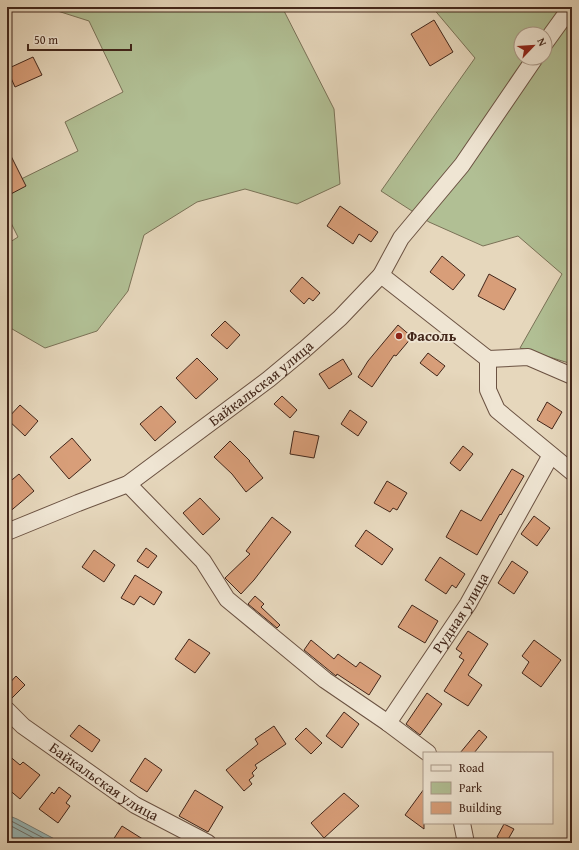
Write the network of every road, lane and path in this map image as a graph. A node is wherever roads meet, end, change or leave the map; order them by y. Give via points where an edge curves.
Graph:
1 (571, 7) edge
2 (553, 33) edge
3 (530, 66) edge
4 (381, 275) junction
5 (488, 359) junction
6 (572, 376) edge
7 (551, 455) junction
8 (572, 472) edge
9 (128, 484) junction
10 (7, 532) edge
11 (7, 710) edge
12 (388, 722) junction
13 (427, 752) edge
14 (462, 824) edge
15 (208, 843) edge
16 (466, 843) edge

1 - 2 street
3 - 4 street, Байкальская улица via 462,165 401,238
4 - 5 street
4 - 9 street, Байкальская улица via 340,318 269,379
5 - 6 street via 528,357
5 - 7 street via 488,390 497,410
7 - 8 street
7 - 12 street, Рудная улица via 468,604
9 - 10 street, Байкальская улица
9 - 12 street via 203,561 227,599 325,680
11 - 15 street, Байкальская улица via 23,726 136,804
12 - 13 street
14 - 16 street

